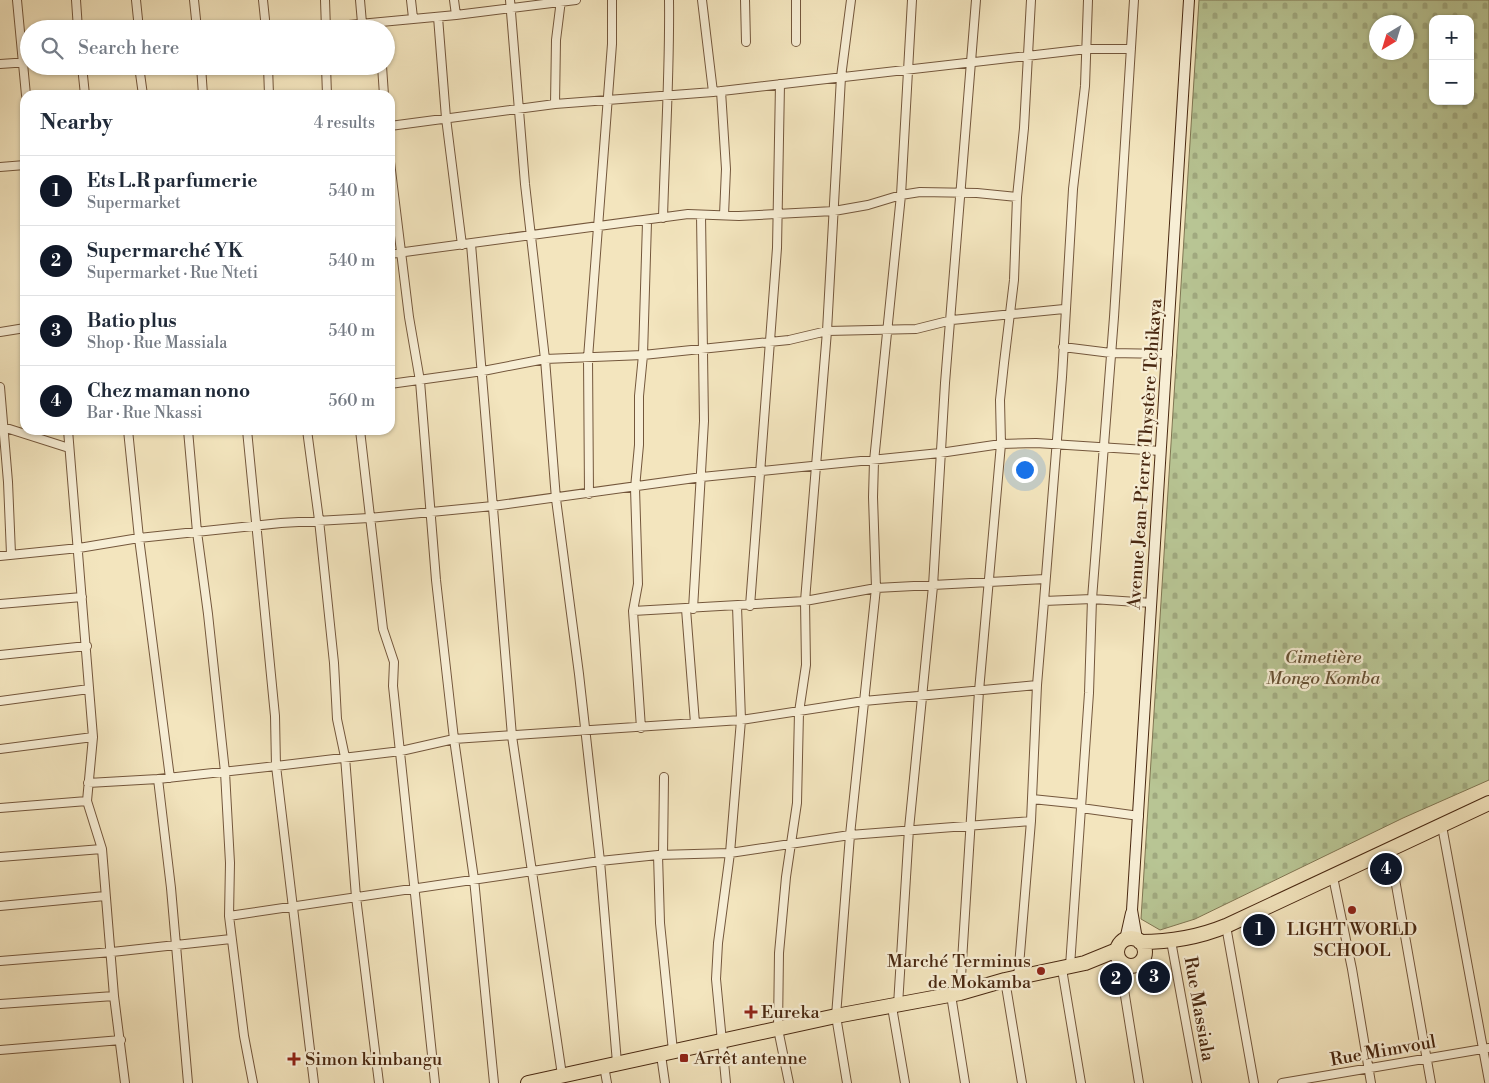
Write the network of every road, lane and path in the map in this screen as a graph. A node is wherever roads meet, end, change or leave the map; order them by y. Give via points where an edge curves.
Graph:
1 (17, 0) edge
2 (76, 0) edge
3 (136, 0) edge
4 (194, 0) edge
5 (263, 0) edge
6 (325, 0) edge
7 (360, 0) edge
8 (411, 0) edge
9 (454, 0) edge
10 (510, 0) edge
11 (561, 0) edge
12 (576, 0) edge
13 (612, 0) edge
14 (669, 0) edge
15 (702, 0) edge
16 (744, 0) edge
17 (796, 0) edge
18 (851, 0) edge
19 (912, 0) edge
20 (976, 0) edge
21 (1031, 0) edge
22 (1088, 0) edge
23 (1134, 0) edge
24 (1189, 0) edge
25 (511, 9) junction
26 (456, 15) junction
27 (438, 17) junction
28 (413, 18) junction
29 (77, 20) edge
30 (138, 20) edge
31 (196, 20) edge
32 (265, 20) edge
33 (326, 20) edge
34 (362, 20) edge
35 (20, 21) edge
36 (395, 22) edge
37 (746, 42) dead end
38 (796, 42) dead end
39 (1131, 49) junction
40 (1086, 50) junction
41 (1028, 57) junction
42 (20, 62) edge
43 (0, 64) edge
44 (971, 64) junction
45 (908, 70) junction
46 (26, 75) edge
47 (83, 75) edge
48 (140, 75) edge
49 (202, 75) edge
50 (268, 75) edge
51 (326, 75) edge
52 (383, 75) edge
53 (841, 77) junction
54 (780, 84) junction
55 (26, 90) edge
56 (84, 90) edge
57 (142, 90) edge
58 (203, 90) edge
59 (269, 90) edge
60 (327, 90) edge
61 (384, 90) edge
62 (717, 92) junction
63 (666, 96) junction
64 (607, 102) junction
65 (555, 104) junction
66 (520, 109) junction
67 (446, 118) junction
68 (395, 125) edge
69 (20, 165) edge
70 (0, 167) edge
71 (960, 194) junction
72 (901, 196) junction
73 (1017, 197) junction
74 (395, 203) edge
75 (834, 211) junction
76 (776, 214) junction
77 (701, 215) junction
78 (724, 215) junction
79 (663, 218) junction
80 (647, 222) junction
81 (599, 226) junction
82 (531, 235) junction
83 (471, 244) junction
84 (462, 245) junction
85 (401, 252) junction
86 (395, 253) edge
87 (1064, 309) junction
88 (1010, 314) junction
89 (952, 320) junction
90 (20, 329) edge
91 (888, 329) junction
92 (827, 331) junction
93 (0, 332) edge
94 (770, 342) junction
95 (1063, 347) junction
96 (703, 348) junction
97 (1112, 352) junction
98 (1168, 354) junction
99 (643, 355) junction
100 (588, 358) junction
101 (545, 359) junction
102 (483, 371) junction
103 (420, 381) junction
104 (395, 384) edge
105 (0, 387) edge
106 (2, 427) edge
107 (20, 433) edge
108 (28, 435) edge
109 (68, 435) edge
110 (129, 435) edge
111 (188, 435) edge
112 (248, 435) edge
113 (308, 435) edge
114 (361, 435) edge
115 (1001, 444) junction
116 (1057, 444) junction
117 (69, 448) junction
118 (1105, 448) junction
119 (1161, 451) junction
120 (940, 453) junction
121 (874, 461) junction
122 (816, 464) junction
123 (760, 470) junction
124 (702, 477) junction
125 (635, 488) junction
126 (590, 494) junction
127 (556, 498) junction
128 (493, 506) junction
129 (431, 511) junction
130 (369, 518) junction
131 (320, 520) junction
132 (258, 525) junction
133 (197, 532) junction
134 (139, 538) junction
135 (79, 548) junction
136 (11, 554) junction
137 (0, 556) edge
138 (1045, 579) junction
139 (987, 581) junction
140 (933, 586) junction
141 (876, 588) junction
142 (82, 597) junction
143 (1092, 599) junction
144 (1044, 600) junction
145 (805, 601) junction
146 (1152, 603) junction
147 (0, 604) edge
148 (737, 606) junction
149 (750, 606) junction
150 (690, 609) junction
151 (633, 612) junction
152 (87, 646) junction
153 (0, 655) edge
154 (1037, 685) junction
155 (89, 689) junction
156 (979, 691) junction
157 (921, 696) junction
158 (0, 701) edge
159 (864, 701) junction
160 (799, 712) junction
161 (741, 720) junction
162 (695, 723) junction
163 (640, 728) junction
164 (584, 731) junction
165 (512, 736) junction
166 (93, 738) junction
167 (454, 739) junction
168 (0, 749) edge
169 (401, 750) junction
170 (344, 756) junction
171 (276, 766) junction
172 (225, 772) junction
173 (664, 777) dead end
174 (170, 778) junction
175 (158, 779) junction
176 (88, 783) junction
177 (1032, 799) junction
178 (87, 801) junction
179 (1489, 803) edge
180 (1081, 806) junction
181 (0, 808) edge
182 (1139, 816) junction
183 (1031, 821) junction
184 (972, 824) junction
185 (1442, 826) junction
186 (909, 829) junction
187 (850, 835) junction
188 (792, 845) junction
189 (102, 849) junction
190 (1390, 851) junction
191 (730, 853) junction
192 (661, 855) junction
193 (0, 857) edge
194 (600, 861) junction
195 (531, 870) junction
196 (1333, 877) junction
197 (474, 879) junction
198 (414, 889) junction
199 (105, 896) junction
200 (356, 898) junction
201 (0, 906) edge
202 (292, 908) junction
203 (229, 916) junction
204 (1226, 926) junction
205 (231, 939) junction
206 (1170, 941) junction
207 (175, 945) junction
208 (1128, 950) junction
209 (112, 952) junction
210 (0, 961) edge
211 (1066, 968) junction
212 (1011, 979) junction
213 (955, 994) junction
214 (114, 996) junction
215 (0, 1004) edge
216 (895, 1006) junction
217 (836, 1016) junction
218 (778, 1029) junction
219 (121, 1040) junction
220 (720, 1042) junction
221 (1486, 1048) edge
222 (0, 1050) edge
223 (667, 1053) junction
224 (1428, 1059) junction
225 (611, 1065) junction
226 (1368, 1069) junction
227 (562, 1076) junction
228 (547, 1081) edge
229 (1489, 1081) edge
230 (125, 1083) edge
231 (188, 1083) edge
232 (253, 1083) edge
233 (314, 1083) edge
234 (379, 1083) edge
235 (435, 1083) edge
236 (494, 1083) edge
237 (528, 1083) edge
238 (607, 1083) edge
239 (664, 1083) edge
240 (726, 1083) edge
241 (789, 1083) edge
242 (847, 1083) edge
243 (905, 1083) edge
244 (965, 1083) edge
245 (1022, 1083) edge
246 (1081, 1083) edge
247 (1139, 1083) edge
248 (1197, 1083) edge
249 (1254, 1083) edge
250 (1282, 1083) edge
251 (1371, 1083) edge
252 (1431, 1083) edge

1 - 35 street
2 - 29 street
3 - 30 street
4 - 31 street
5 - 32 street
6 - 33 street
7 - 34 street
8 - 28 street
9 - 26 street
10 - 25 street
11 - 12 street
11 - 25 street
11 - 65 street via 556,40
13 - 64 street
14 - 63 street via 670,56
15 - 62 street
16 - 37 street
17 - 38 street
18 - 53 street
19 - 45 street
20 - 44 street
21 - 41 street
22 - 40 street
23 - 39 street
24 - 98 street, Avenue Jean-Pierre Thystère Tchikaya
25 - 26 street
25 - 66 street
26 - 27 street
27 - 28 street
27 - 67 street
28 - 36 street
39 - 40 street
39 - 97 street
40 - 41 street
40 - 87 street
41 - 44 street
41 - 73 street
42 - 43 street
44 - 45 street
44 - 71 street
45 - 53 street
45 - 72 street
46 - 55 street
47 - 56 street
48 - 57 street
49 - 58 street
50 - 59 street
51 - 60 street
52 - 61 street
53 - 54 street
53 - 75 street
54 - 62 street
54 - 76 street
62 - 63 street
62 - 78 street via 726,169
63 - 64 street
63 - 79 street
64 - 65 street
64 - 81 street
65 - 66 street
66 - 67 street
66 - 82 street
67 - 68 street
67 - 84 street
69 - 70 street
71 - 72 street via 920,192
71 - 73 street
71 - 89 street
72 - 75 street via 868,206
72 - 91 street
73 - 88 street
74 - 85 street
75 - 76 street
75 - 92 street
76 - 78 street
76 - 94 street via 777,248
77 - 78 street
77 - 79 street
77 - 96 street
79 - 80 street
80 - 81 street
80 - 99 street
81 - 82 street
81 - 100 street
82 - 83 street
82 - 101 street
83 - 84 street
83 - 102 street
84 - 85 street
85 - 86 street
85 - 103 street
87 - 88 street
87 - 95 street
88 - 89 street
88 - 115 street via 1000,400
89 - 91 street via 916,329
89 - 120 street
90 - 93 street
91 - 92 street
91 - 121 street
92 - 94 street
92 - 122 street
94 - 96 street
94 - 123 street
95 - 97 street
95 - 116 street
96 - 99 street
96 - 124 street
97 - 98 street
97 - 118 street
98 - 119 street, Avenue Jean-Pierre Thystère Tchikaya
99 - 100 street
99 - 125 street
100 - 101 street
100 - 126 street
101 - 102 street
101 - 127 street
102 - 103 street
102 - 128 street
103 - 104 street
103 - 129 street
105 - 106 street
106 - 107 street
106 - 136 street
108 - 117 street
109 - 117 street
110 - 134 street
111 - 133 street
112 - 132 street
113 - 131 street
114 - 130 street
115 - 116 street
115 - 120 street
115 - 139 street
116 - 118 street
116 - 138 street
117 - 135 street
118 - 119 street
118 - 143 street
119 - 146 street, Avenue Jean-Pierre Thystère Tchikaya
120 - 121 street
120 - 140 street
121 - 122 street
121 - 141 street
122 - 123 street
122 - 145 street
123 - 124 street
123 - 149 street
124 - 125 street
124 - 150 street
125 - 126 street
125 - 151 street via 638,584
126 - 127 street
127 - 128 street
127 - 164 street
128 - 129 street
128 - 165 street
129 - 130 street
129 - 167 street
130 - 131 street
130 - 169 street via 383,629 394,662 393,686
131 - 132 street
131 - 170 street via 337,719
132 - 133 street
132 - 171 street via 275,716
133 - 134 street
133 - 172 street
134 - 135 street
134 - 174 street
135 - 136 street
135 - 142 street
136 - 137 street
138 - 139 street
138 - 144 street
139 - 140 street
139 - 156 street
140 - 141 street
140 - 157 street
141 - 145 street
141 - 159 street
142 - 147 street
142 - 152 street
143 - 144 street
143 - 146 street
143 - 180 street
144 - 154 street
145 - 149 street
145 - 160 street via 806,666
146 - 182 street, Avenue Jean-Pierre Thystère Tchikaya
148 - 149 street
148 - 150 street
148 - 161 street
150 - 151 street
150 - 162 street
151 - 163 street
152 - 153 street
152 - 155 street
154 - 156 street
154 - 177 street
155 - 158 street
155 - 166 street
156 - 157 street
156 - 184 street
157 - 159 street
157 - 186 street
159 - 160 street
159 - 187 street
160 - 161 street
160 - 188 street via 797,803
161 - 162 street
161 - 191 street
162 - 163 street
163 - 164 street
164 - 165 street
164 - 194 street
165 - 167 street
165 - 195 street
166 - 168 street
166 - 176 street
167 - 169 street
167 - 197 street
169 - 170 street
169 - 198 street
170 - 171 street
170 - 200 street
171 - 172 street
171 - 202 street
172 - 174 street
172 - 203 street
173 - 192 street
174 - 175 street
175 - 176 street
175 - 207 street
176 - 178 street
177 - 180 street
177 - 183 street
178 - 181 street
178 - 189 street
179 - 185 highway
180 - 182 street
180 - 211 street
182 - 208 street, Avenue Jean-Pierre Thystère Tchikaya
183 - 184 street
183 - 212 street
184 - 186 street
184 - 213 street
185 - 190 highway
185 - 221 street
186 - 187 street
186 - 216 street
187 - 188 street
187 - 217 street
188 - 191 street
188 - 218 street via 779,954
189 - 193 street
189 - 199 street
190 - 196 highway
190 - 224 street
191 - 192 street
191 - 220 street via 716,979
192 - 194 street
192 - 223 street via 660,923
194 - 195 street
194 - 225 street
195 - 197 street
195 - 227 street
196 - 204 highway
196 - 226 street
197 - 198 street
197 - 236 street
198 - 200 street
198 - 235 street
199 - 201 street
199 - 209 street
200 - 202 street
200 - 234 street
202 - 203 street
202 - 233 street
203 - 205 street
204 - 206 highway via 1203,935
204 - 249 street
205 - 207 street
205 - 232 street
206 - 208 highway
206 - 208 highway via 1142,960 1145,951
206 - 248 street, Rue Massiala
207 - 209 street
207 - 231 street
208 - 211 highway
208 - 247 street via 1122,977
209 - 210 street
209 - 214 street
211 - 212 highway
211 - 246 street
212 - 213 highway
212 - 245 street
213 - 216 highway
213 - 244 street
214 - 215 street
214 - 219 street
216 - 217 highway
216 - 243 street
217 - 218 highway
217 - 242 street
218 - 220 highway
218 - 241 street
219 - 222 street
219 - 230 street
220 - 223 highway
220 - 240 street
221 - 224 street, Rue Mimvoul
221 - 229 street
223 - 225 highway
223 - 239 street
224 - 226 street, Rue Mimvoul
224 - 252 street
225 - 227 highway
225 - 238 street
226 - 250 street, Rue Mimvoul
226 - 251 street
227 - 228 highway
228 - 237 highway

